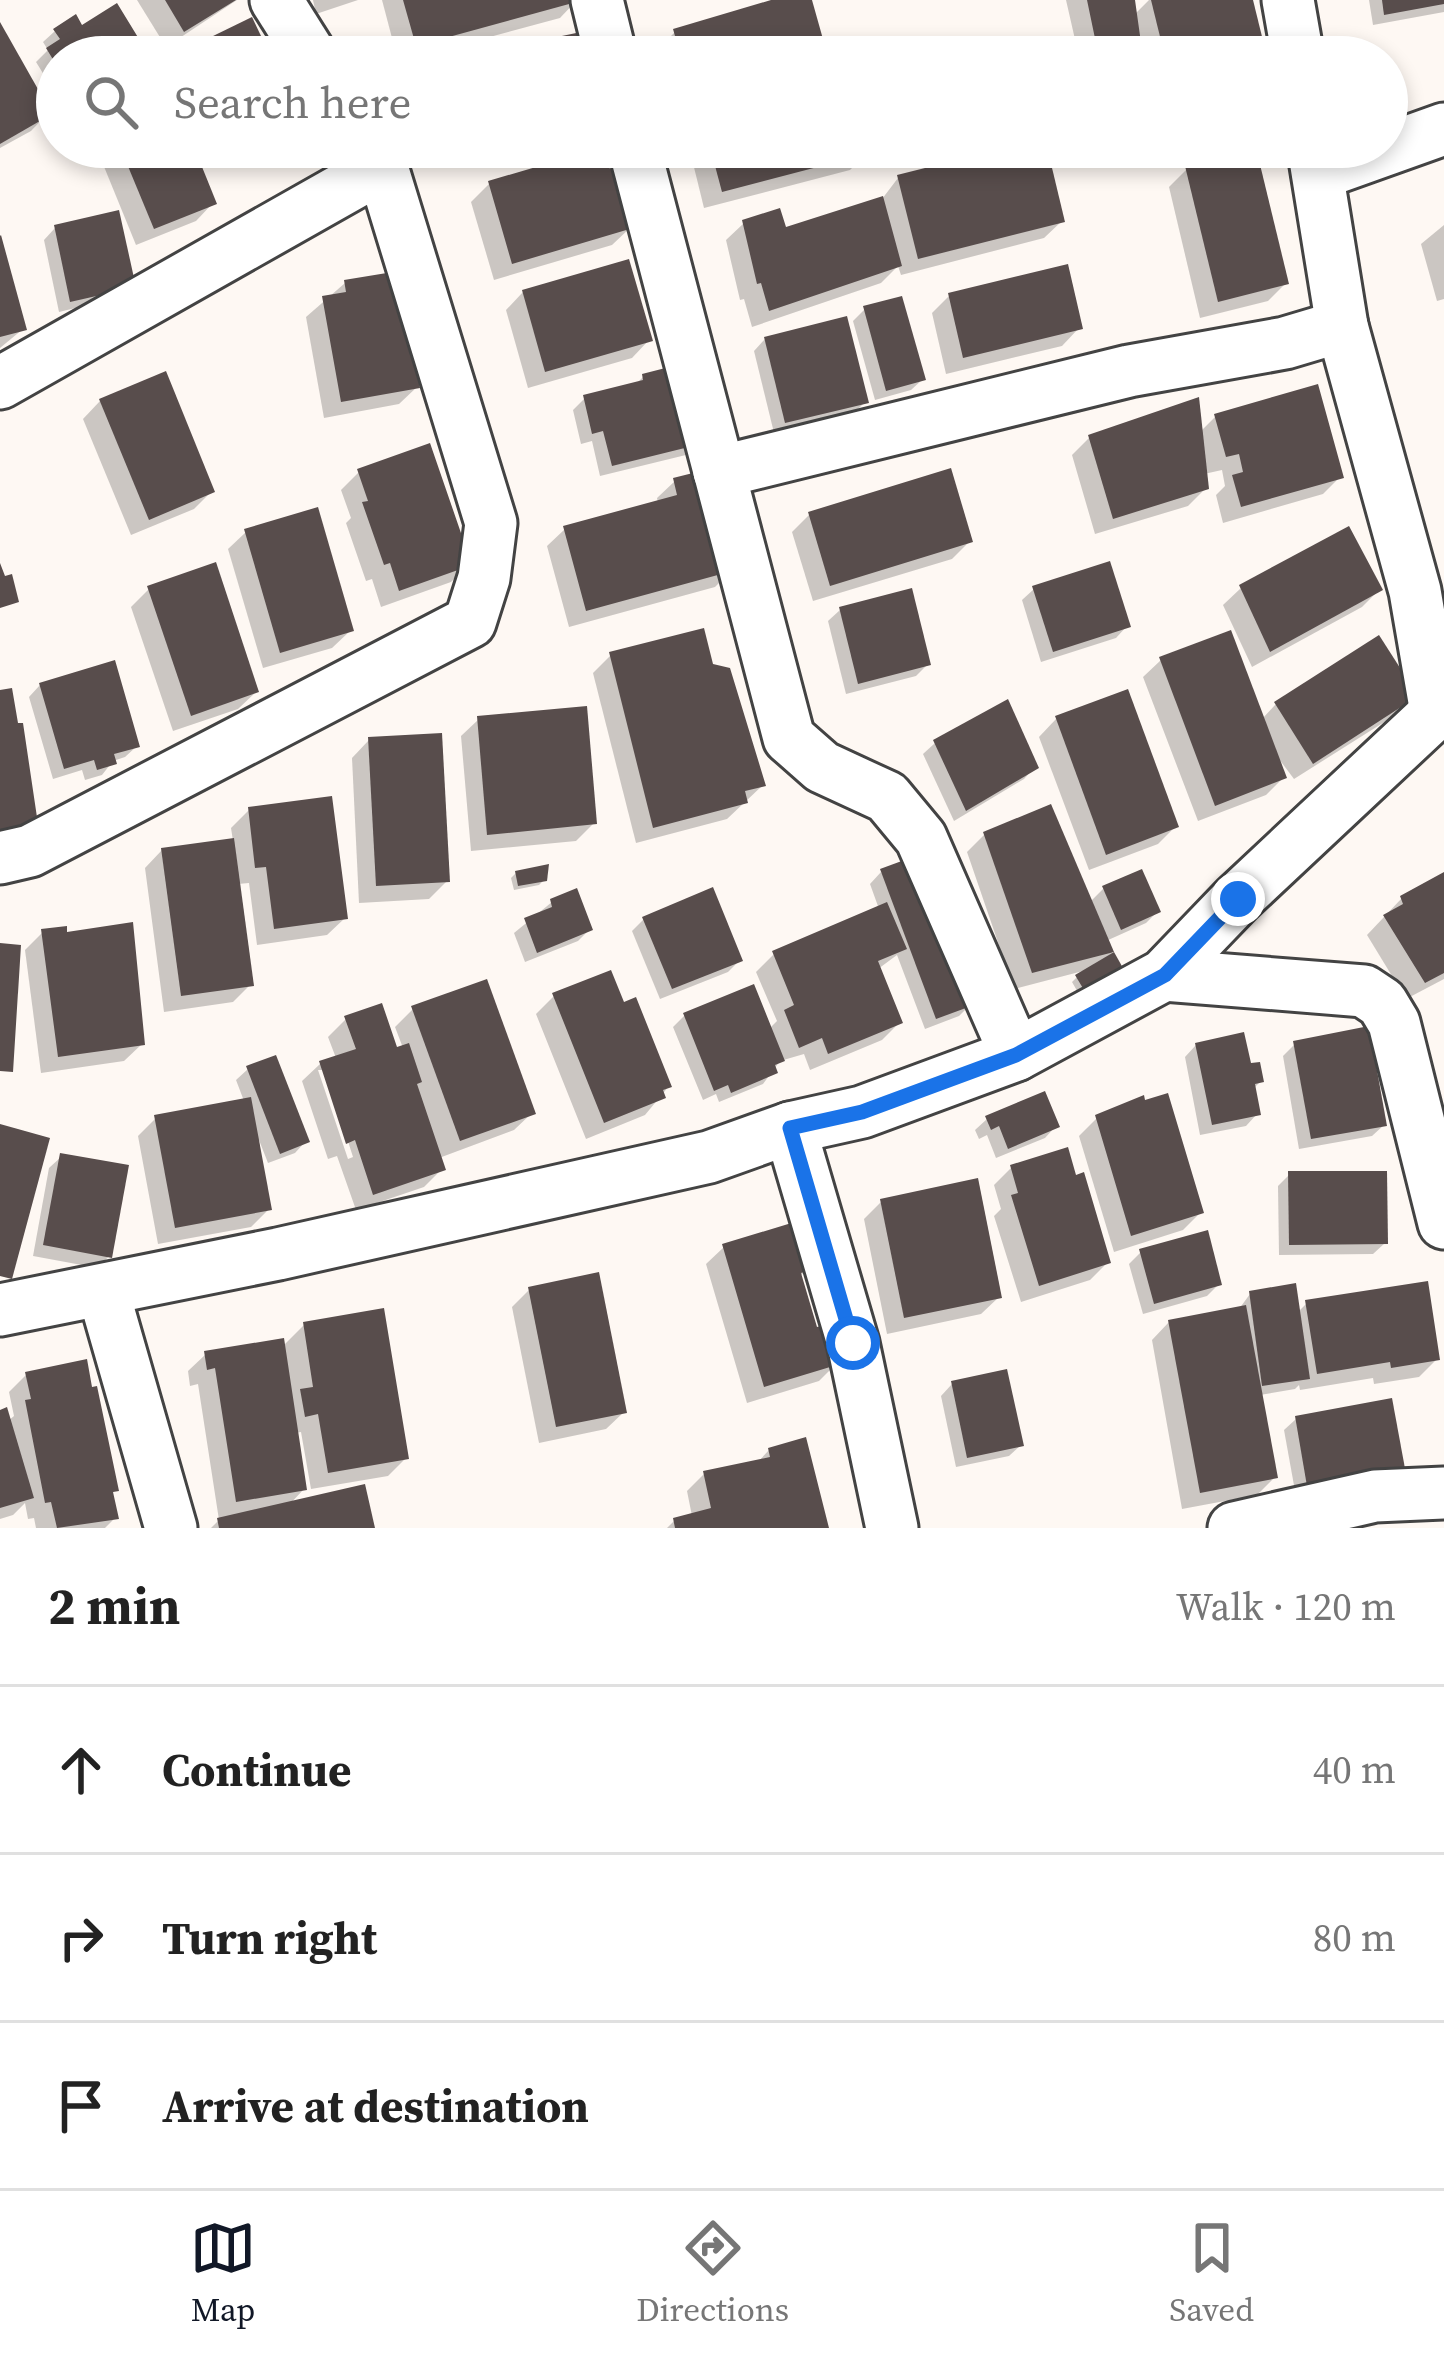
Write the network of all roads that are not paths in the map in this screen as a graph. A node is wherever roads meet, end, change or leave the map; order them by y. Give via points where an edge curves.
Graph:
1 (276, 0) edge
2 (597, 0) edge
3 (1288, 0) edge
4 (299, 36) edge
5 (606, 36) edge
6 (1294, 36) edge
7 (1444, 129) edge
8 (1408, 138) edge
9 (357, 168) edge
10 (378, 168) edge
11 (639, 168) edge
12 (1317, 168) edge
13 (1342, 326) junction
14 (0, 382) edge
15 (719, 472) junction
16 (1429, 597) edge
17 (1440, 709) edge
18 (0, 858) edge
19 (1165, 975) junction
20 (1016, 1055) junction
21 (790, 1128) junction
22 (1444, 1223) edge
23 (104, 1291) junction
24 (0, 1310) edge
25 (1444, 1493) edge
26 (171, 1528) edge
27 (892, 1528) edge
28 (1234, 1528) edge

1 - 4 street
2 - 5 street
3 - 6 street
7 - 8 street
9 - 14 street
10 - 18 street via 491,523 470,622 70,831
11 - 15 street
12 - 13 street
13 - 15 street
13 - 16 street
15 - 20 street via 789,738 822,767 887,797 921,838
16 - 17 street
17 - 19 street
19 - 20 street
19 - 22 street via 1364,991 1382,1003 1394,1023
20 - 21 street via 862,1112
21 - 23 street via 709,1156
21 - 27 street via 853,1343
23 - 24 street
23 - 26 street
25 - 28 street via 1375,1496

